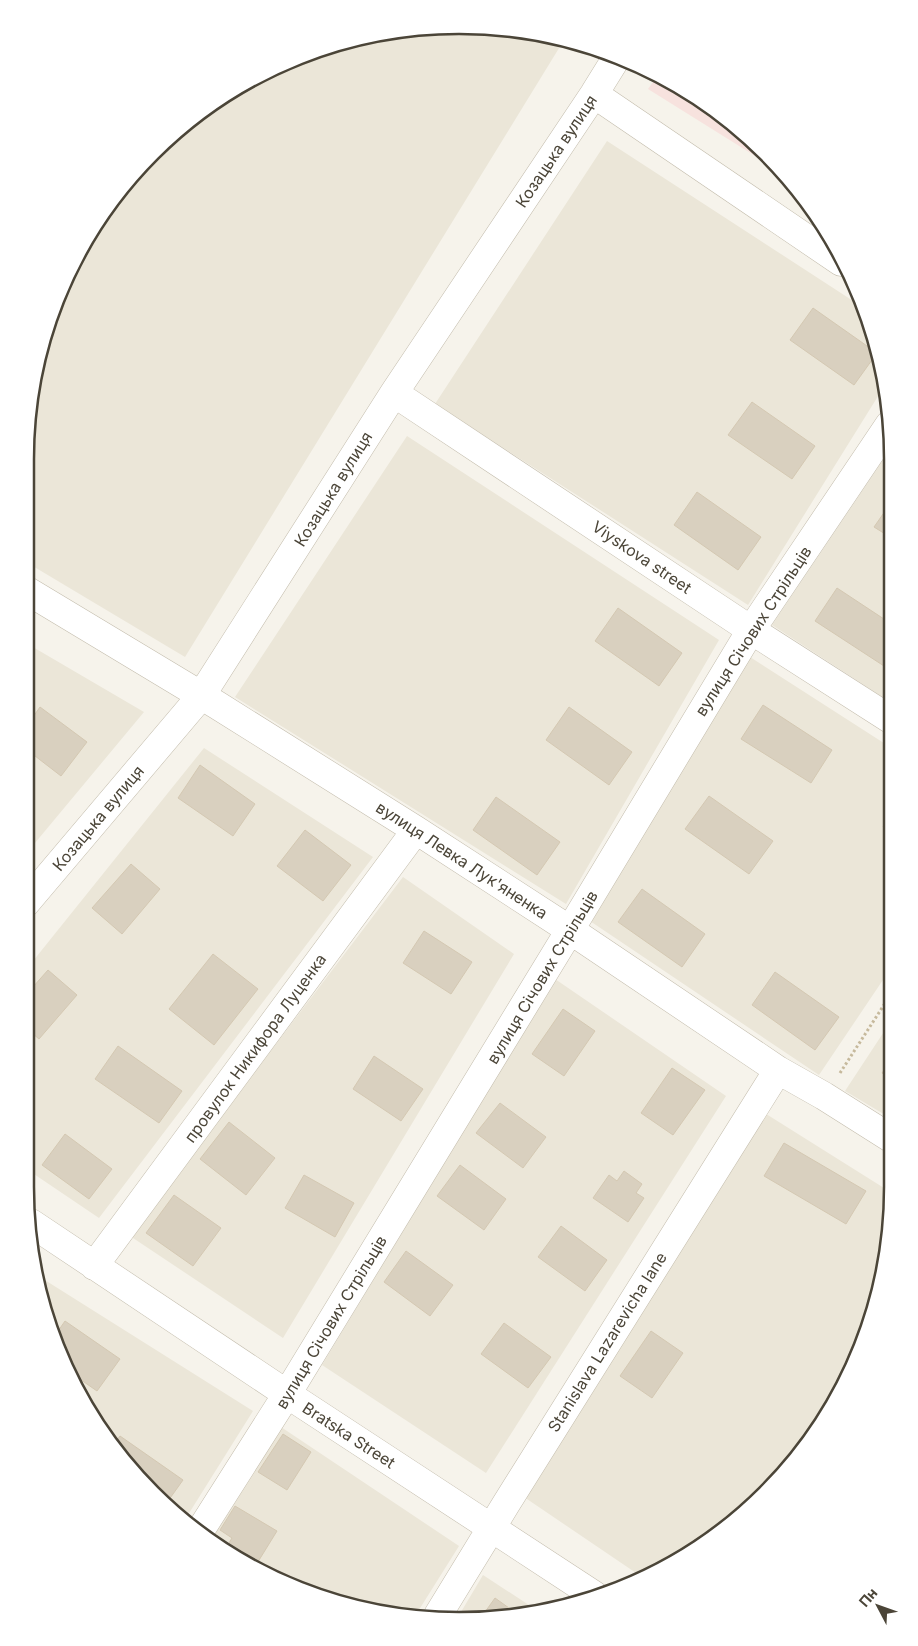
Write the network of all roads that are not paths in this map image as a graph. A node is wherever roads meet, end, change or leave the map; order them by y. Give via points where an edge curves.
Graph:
1 (614, 63) edge
2 (594, 94) junction
3 (832, 255) edge
4 (394, 393) junction
5 (883, 435) edge
6 (34, 595) edge
7 (750, 630) junction
8 (201, 696) junction
9 (884, 715) edge
10 (416, 830) junction
11 (34, 893) edge
12 (570, 930) junction
13 (778, 1070) junction
14 (884, 1135) edge
15 (36, 1226) edge
16 (94, 1266) junction
17 (288, 1394) junction
18 (203, 1527) edge
19 (491, 1528) junction
20 (589, 1592) edge
21 (440, 1611) edge

1 - 2 street, Козацька вулиця
2 - 3 street
2 - 4 street, Козацька вулиця
4 - 7 street, Viyskova street
4 - 8 street, Козацька вулиця
5 - 7 street, вулиця Січових Стрільців
6 - 8 street, вулиця Левка Лук'яненка
7 - 9 street, Viyskova street
7 - 12 street, вулиця Січових Стрільців
8 - 10 street, вулиця Левка Лук'яненка
8 - 11 street, Козацька вулиця
10 - 12 street, вулиця Левка Лук'яненка
10 - 16 street, провулок Никифора Луценка
12 - 13 street, вулиця Левка Лук'яненка
12 - 17 street, вулиця Січових Стрільців
13 - 14 street, вулиця Левка Лук'яненка
13 - 19 street, Stanislava Lazarevicha lane
15 - 16 street, Bratska Street
16 - 17 street, Bratska Street
17 - 18 street, вулиця Січових Стрільців
17 - 19 street, Bratska Street
19 - 20 street, Bratska Street
19 - 21 street, Stanislava Lazarevicha lane

